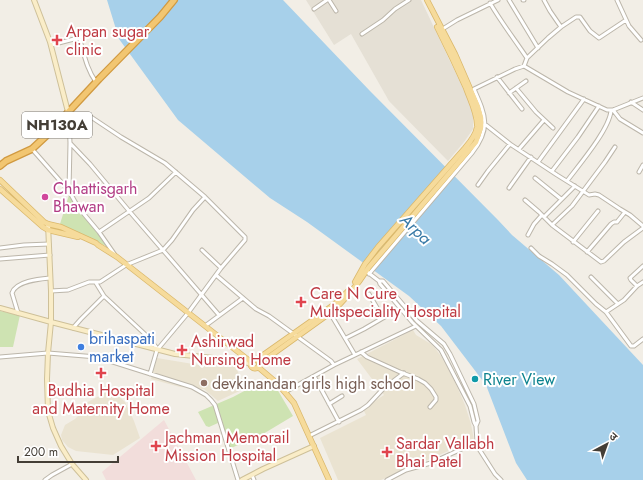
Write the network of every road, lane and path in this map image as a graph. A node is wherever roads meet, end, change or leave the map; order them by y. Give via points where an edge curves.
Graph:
1 (34, 0) edge
2 (174, 0) edge
3 (328, 0) edge
4 (409, 0) edge
5 (424, 0) edge
6 (427, 0) edge
7 (498, 0) edge
8 (509, 0) edge
9 (544, 0) edge
10 (617, 0) edge
11 (490, 3) junction
12 (314, 9) dead end
13 (336, 11) dead end
14 (626, 20) junction
15 (561, 27) junction
16 (440, 30) junction
17 (101, 32) dead end
18 (362, 34) dead end
19 (79, 37) junction
20 (641, 40) dead end
21 (51, 45) junction
22 (538, 48) junction
23 (527, 58) junction
24 (523, 66) junction
25 (497, 77) junction
26 (98, 80) junction
27 (526, 81) dead end
28 (516, 88) junction
29 (471, 90) junction
30 (509, 93) junction
31 (643, 98) edge
32 (584, 99) junction
33 (631, 102) junction
34 (599, 106) junction
35 (522, 109) dead end
36 (612, 110) junction
37 (643, 110) edge
38 (68, 115) junction
39 (544, 120) junction
40 (486, 125) junction
41 (553, 128) dead end
42 (643, 133) edge
43 (70, 143) junction
44 (510, 144) junction
45 (616, 147) dead end
46 (32, 149) junction
47 (519, 149) junction
48 (531, 157) junction
49 (3, 162) edge
50 (538, 162) junction
51 (643, 165) edge
52 (0, 166) edge
53 (176, 172) junction
54 (552, 172) junction
55 (639, 172) dead end
56 (535, 178) dead end
57 (0, 180) edge
58 (567, 181) junction
59 (478, 185) dead end
60 (575, 186) junction
61 (509, 188) dead end
62 (0, 189) edge
63 (69, 191) junction
64 (583, 191) junction
65 (205, 197) junction
66 (561, 199) junction
67 (525, 200) dead end
68 (598, 211) dead end
69 (130, 212) junction
70 (625, 212) junction
71 (543, 216) junction
72 (552, 225) junction
73 (48, 227) junction
74 (643, 227) edge
75 (99, 232) junction
76 (528, 235) dead end
77 (573, 242) junction
78 (49, 244) junction
79 (0, 248) edge
80 (531, 248) dead end
81 (163, 250) junction
82 (202, 250) dead end
83 (587, 252) junction
84 (50, 255) junction
85 (117, 257) junction
86 (0, 259) edge
87 (126, 265) junction
88 (643, 266) edge
89 (222, 268) junction
90 (367, 269) junction
91 (216, 275) junction
92 (590, 277) dead end
93 (50, 278) junction
94 (379, 281) junction
95 (643, 282) edge
96 (96, 283) junction
97 (637, 286) junction
98 (51, 291) junction
99 (369, 294) dead end
100 (201, 295) junction
101 (104, 296) junction
102 (243, 298) junction
103 (618, 304) junction
104 (0, 308) edge
105 (400, 308) junction
106 (606, 312) junction
107 (18, 313) junction
108 (188, 313) junction
109 (330, 313) junction
110 (219, 315) junction
111 (383, 318) junction
112 (51, 322) junction
113 (205, 326) junction
114 (416, 326) junction
115 (73, 328) junction
116 (295, 335) junction
117 (346, 338) junction
118 (643, 340) edge
119 (157, 350) junction
120 (361, 352) junction
121 (48, 353) junction
122 (355, 355) junction
123 (0, 357) edge
124 (251, 363) junction
125 (258, 364) junction
126 (334, 365) junction
127 (150, 374) junction
128 (404, 374) junction
129 (314, 376) junction
130 (285, 392) junction
131 (342, 396) dead end
132 (329, 404) junction
133 (430, 407) dead end
134 (339, 422) junction
135 (476, 426) junction
136 (309, 436) junction
137 (477, 442) junction
138 (314, 446) junction
139 (72, 464) junction
140 (252, 475) junction
141 (45, 480) edge
142 (86, 480) edge
143 (238, 480) edge
144 (242, 480) edge
145 (254, 480) edge
146 (329, 480) edge
147 (387, 480) edge
148 (500, 480) edge

1 - 21 street
2 - 26 highway, NH130A
3 - 12 street
3 - 13 street
4 - 18 street
5 - 16 main road
6 - 16 main road
7 - 11 street
8 - 22 street
9 - 15 street
10 - 14 street
11 - 16 street
11 - 23 street
14 - 15 street via 599,38 579,17
14 - 20 street
15 - 22 street
16 - 29 main road via 455,54
17 - 19 street
19 - 21 street
19 - 26 street via 87,65 92,76
21 - 38 street
22 - 23 street
23 - 24 street
24 - 25 street
24 - 32 street
25 - 29 street
25 - 30 street
26 - 38 highway, NH130A
27 - 28 street
28 - 30 street
28 - 39 street
29 - 40 street via 483,111
29 - 90 main road via 478,107 481,126 476,142
30 - 35 street
31 - 33 street
32 - 34 street
32 - 50 street
33 - 36 street
33 - 37 street
34 - 36 street
34 - 54 street
36 - 42 street via 620,119
36 - 58 street via 598,140
38 - 43 street
38 - 46 highway, NH130A
38 - 53 street via 94,119
39 - 41 street
39 - 47 street
40 - 44 street
40 - 90 street via 476,148
43 - 63 street
43 - 69 street
44 - 47 street
44 - 59 street
45 - 64 street
46 - 49 highway, NH130A
46 - 63 street
47 - 48 street
48 - 50 street
48 - 61 street
49 - 52 highway, NH130A
50 - 54 street
51 - 55 street
53 - 65 street
53 - 69 street
54 - 58 street
56 - 66 street
57 - 73 main road
58 - 60 street
60 - 64 street
60 - 66 street
62 - 73 main road via 37,223
63 - 75 street
64 - 70 street via 589,195 599,195
64 - 72 street
65 - 81 street
65 - 89 street via 245,237
66 - 71 street
67 - 71 street
68 - 77 street
69 - 75 street
69 - 81 street
70 - 74 street
70 - 83 street via 616,222 612,222
71 - 72 street
71 - 76 street via 534,224
72 - 77 street
73 - 78 street
73 - 85 main road via 98,245
74 - 83 street via 602,262
75 - 85 street
77 - 83 street
78 - 79 street
78 - 84 street
80 - 106 street via 564,272
81 - 87 street
81 - 100 street
82 - 89 street
84 - 86 street
84 - 93 street
85 - 87 main road
87 - 96 street
87 - 108 main road
88 - 97 street via 630,278
89 - 91 street
90 - 94 street
90 - 109 main road via 341,304
90 - 116 main road via 344,295
91 - 100 street
91 - 102 street
92 - 103 street
93 - 98 street
93 - 107 street via 31,280 13,290
94 - 105 street
94 - 135 street via 383,281 417,321 446,348 474,404 478,421
95 - 97 street
96 - 98 street via 89,282 68,290
96 - 101 street
97 - 103 street
98 - 112 street
99 - 111 street
100 - 108 street
100 - 110 street
101 - 115 street
101 - 119 street via 148,337
102 - 110 street
102 - 116 street
103 - 106 street
104 - 107 street
105 - 111 street
105 - 114 street
106 - 118 street via 631,346
107 - 112 street
108 - 113 main road
108 - 119 street
109 - 116 main road
109 - 117 street
110 - 113 street
111 - 117 street
112 - 115 street
112 - 121 street
113 - 124 main road
114 - 120 street
114 - 135 street via 444,353 470,406
115 - 119 street
116 - 125 main road
116 - 126 street
117 - 122 street
119 - 124 street
119 - 127 street
120 - 122 street
120 - 128 street
121 - 123 street
121 - 127 street via 97,357
121 - 139 street via 48,411 56,437
122 - 126 street
124 - 125 main road via 253,360
124 - 125 main road via 253,368
125 - 130 main road
126 - 129 street
127 - 143 street via 192,387 213,401
128 - 133 street via 418,379 431,389 436,400
128 - 134 street via 365,407
129 - 130 street
129 - 132 street
130 - 136 main road via 294,403
131 - 132 street
132 - 134 street
134 - 136 street
135 - 137 street
136 - 138 main road
137 - 147 street
137 - 148 street
138 - 140 street
138 - 146 main road
139 - 141 street
139 - 142 street
140 - 144 street
140 - 145 street

